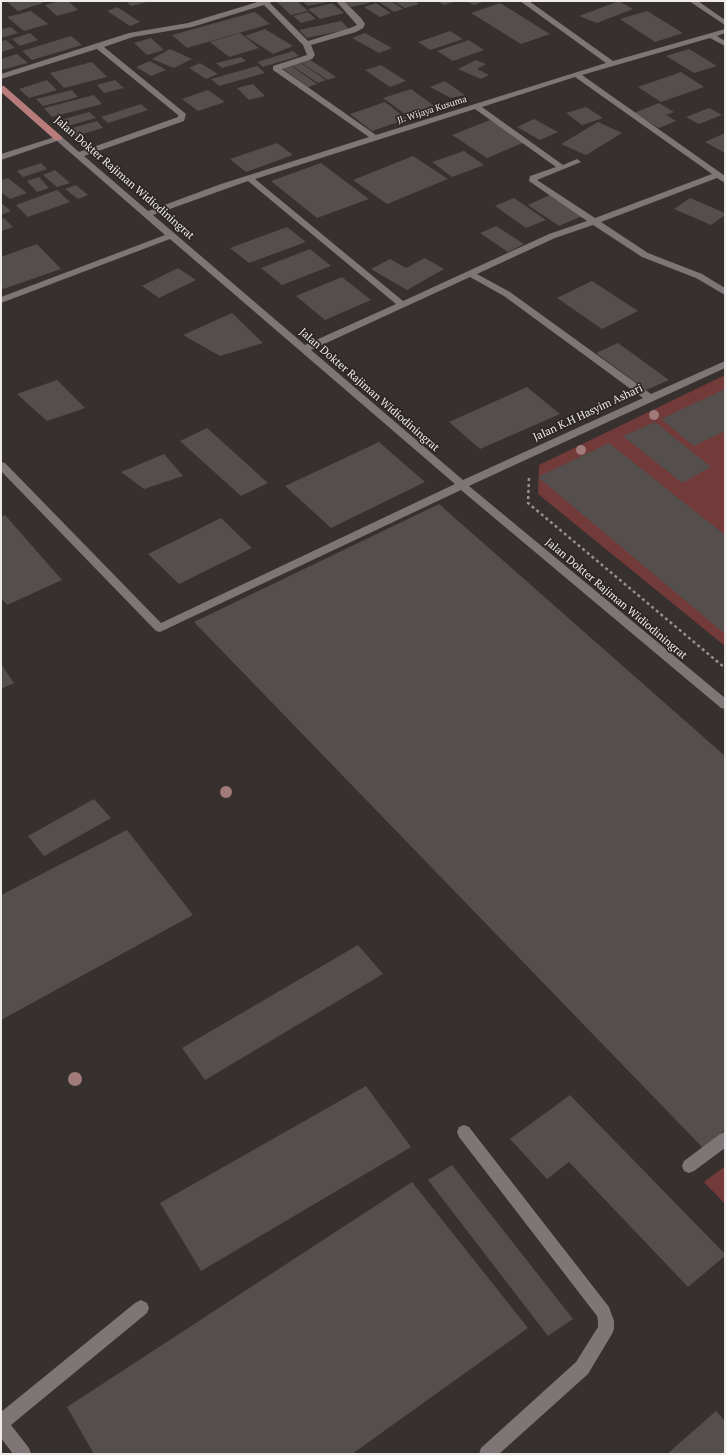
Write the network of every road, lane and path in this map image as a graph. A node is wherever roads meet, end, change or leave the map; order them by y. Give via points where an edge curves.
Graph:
1 (340, 1) edge
2 (524, 1) edge
3 (693, 1) edge
4 (267, 2) edge
5 (725, 23) edge
6 (725, 31) edge
7 (711, 35) junction
8 (307, 44) junction
9 (725, 44) edge
10 (97, 45) junction
11 (612, 64) junction
12 (576, 74) junction
13 (1, 77) edge
14 (1, 88) edge
15 (476, 106) junction
16 (58, 138) junction
17 (375, 138) junction
18 (78, 155) junction
19 (1, 156) edge
20 (577, 162) dead end
21 (562, 168) junction
22 (721, 177) edge
23 (248, 178) junction
24 (147, 214) junction
25 (595, 221) junction
26 (172, 235) junction
27 (471, 274) junction
28 (725, 292) edge
29 (1, 300) edge
30 (403, 305) junction
31 (305, 349) junction
32 (725, 364) edge
33 (650, 398) junction
34 (1, 465) edge
35 (530, 476) dead end
36 (462, 486) junction
37 (725, 668) edge
38 (725, 705) edge
39 (464, 1132) dead end
40 (725, 1140) edge
41 (689, 1166) dead end
42 (141, 1308) dead end
43 (1, 1422) edge
44 (1, 1427) edge
45 (23, 1454) edge
46 (487, 1454) edge

1 - 8 street via 358,20 360,26
2 - 11 street
3 - 5 street
4 - 8 street
4 - 10 street via 189,25 132,35
6 - 7 street, Jl. Wijaya Kusuma
7 - 9 street
7 - 11 street, Jl. Wijaya Kusuma
8 - 17 street via 310,56 275,68
10 - 13 street
10 - 18 street via 182,114 182,117
11 - 12 street, Jl. Wijaya Kusuma
12 - 15 street, Jl. Wijaya Kusuma
12 - 22 street
14 - 16 main road, Jalan Dokter Rajiman Widiodiningrat
15 - 17 street, Jl. Wijaya Kusuma
15 - 21 street
16 - 18 street, Jalan Dokter Rajiman Widiodiningrat
16 - 19 street
17 - 23 street, Jl. Wijaya Kusuma
18 - 24 street, Jalan Dokter Rajiman Widiodiningrat
20 - 21 street
21 - 25 street via 532,180
22 - 25 street
23 - 24 street, Jl. Wijaya Kusuma
23 - 30 street
24 - 26 street, Jalan Dokter Rajiman Widiodiningrat
25 - 27 street via 552,236
25 - 28 street via 646,255 699,276
26 - 29 street
26 - 31 street, Jalan Dokter Rajiman Widiodiningrat
27 - 30 street
27 - 33 street via 507,294
30 - 31 street
31 - 36 street, Jalan Dokter Rajiman Widiodiningrat
32 - 33 street, Jalan K.H Hasyim Ashari
33 - 36 street, Jalan K.H Hasyim Ashari
34 - 36 street, Jalan K.H Hasyim Ashari via 160,628
35 - 37 path via 528,503
36 - 38 street, Jalan Dokter Rajiman Widiodiningrat
39 - 46 street via 603,1312 606,1321 606,1329 582,1368
40 - 41 street
42 - 43 street
44 - 45 street

